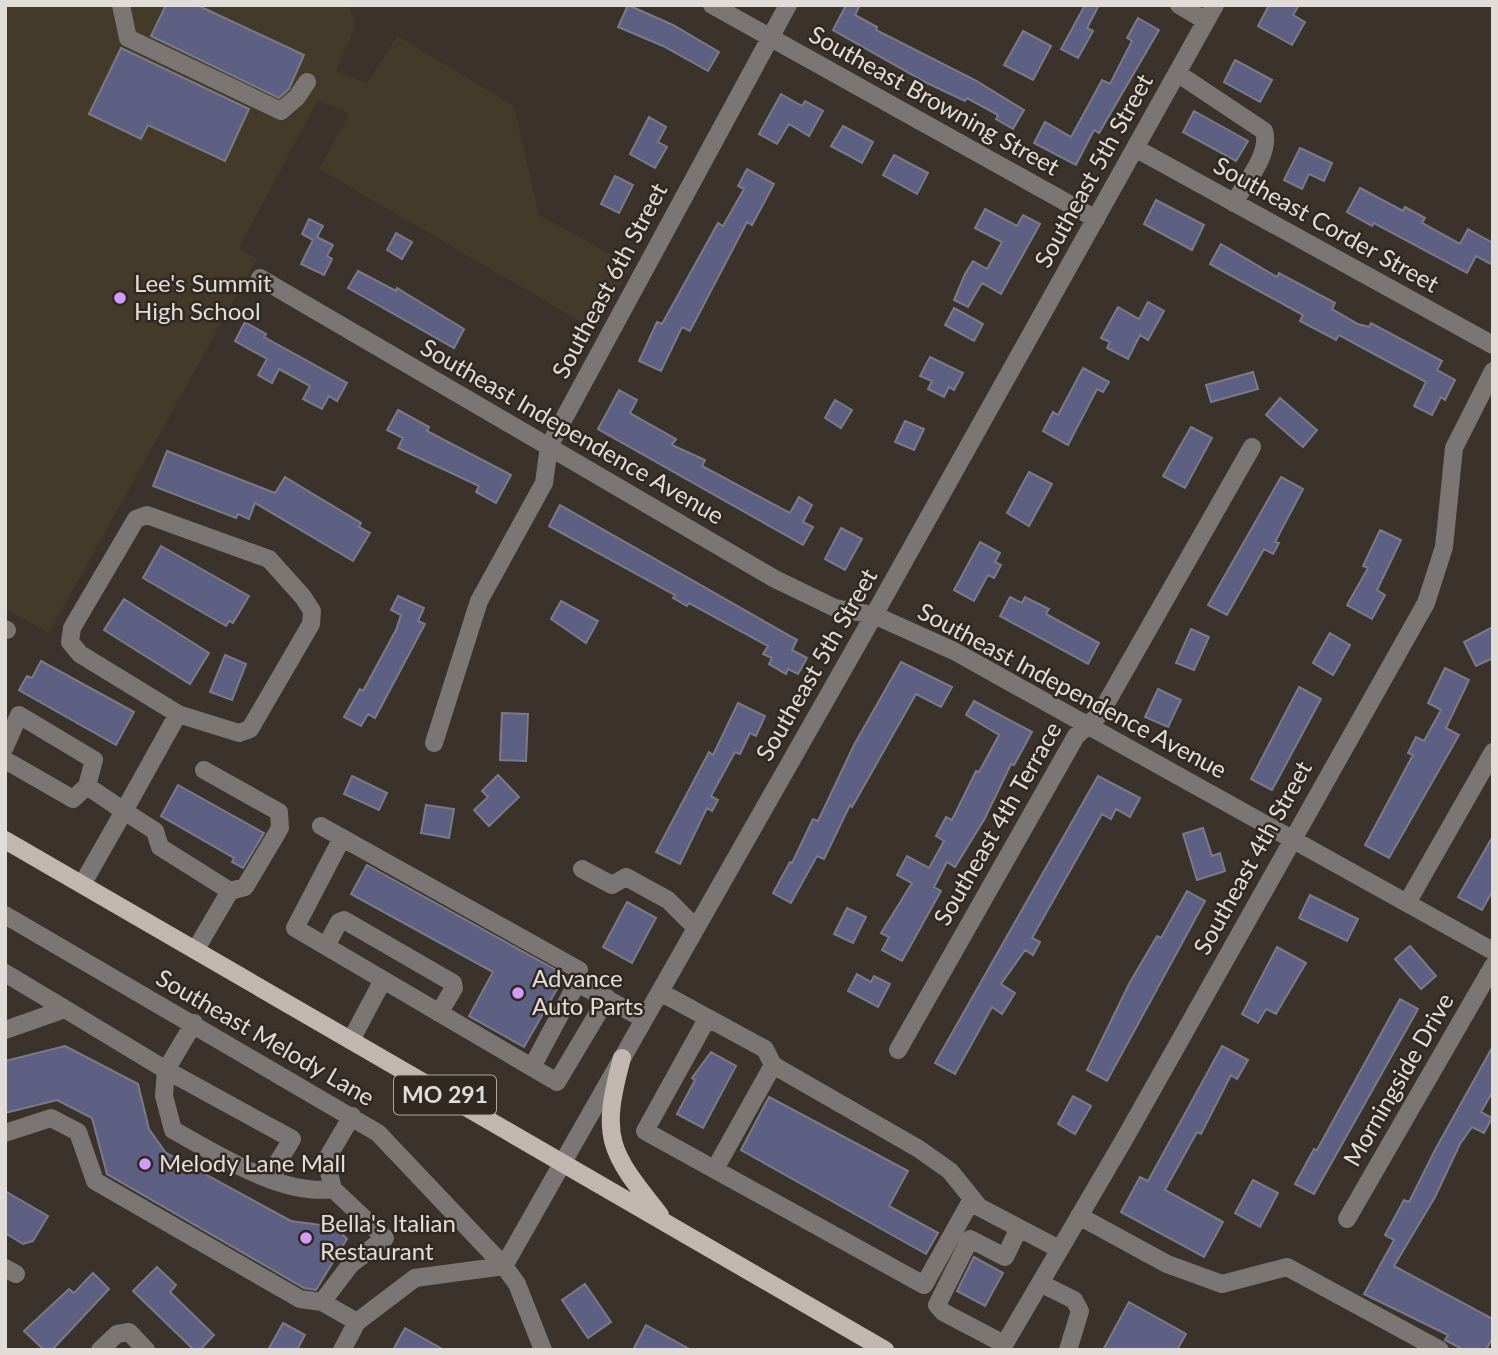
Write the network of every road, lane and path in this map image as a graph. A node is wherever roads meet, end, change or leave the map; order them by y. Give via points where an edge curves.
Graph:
1 (121, 5) edge
2 (712, 5) edge
3 (788, 5) edge
4 (1179, 5) edge
5 (1210, 13) edge
6 (769, 38) junction
7 (1177, 73) junction
8 (307, 82) dead end
9 (1135, 148) junction
10 (1234, 203) junction
11 (1096, 219) junction
12 (260, 278) dead end
13 (1493, 345) edge
14 (1493, 371) edge
15 (549, 446) junction
16 (1252, 447) dead end
17 (874, 615) junction
18 (178, 714) junction
19 (1084, 725) junction
20 (434, 743) dead end
21 (5, 747) edge
22 (1493, 752) edge
23 (5, 760) edge
24 (204, 770) dead end
25 (87, 786) junction
26 (124, 811) junction
27 (321, 826) dead end
28 (342, 838) junction
29 (1293, 838) junction
30 (5, 840) edge
31 (582, 869) dead end
32 (83, 883) junction
33 (230, 891) junction
34 (1407, 903) junction
35 (5, 915) edge
36 (696, 928) junction
37 (326, 946) junction
38 (196, 949) junction
39 (1493, 951) edge
40 (1493, 966) edge
41 (5, 973) edge
42 (383, 980) junction
43 (577, 983) junction
44 (660, 992) junction
45 (607, 998) junction
46 (65, 1009) junction
47 (439, 1013) junction
48 (707, 1018) junction
49 (645, 1019) junction
50 (194, 1023) junction
51 (5, 1030) edge
52 (351, 1040) junction
53 (898, 1050) dead end
54 (622, 1058) junction
55 (773, 1065) junction
56 (532, 1067) junction
57 (166, 1070) junction
58 (352, 1116) junction
59 (5, 1133) edge
60 (563, 1163) junction
61 (715, 1170) junction
62 (273, 1179) junction
63 (333, 1189) junction
64 (972, 1199) junction
65 (1079, 1216) junction
66 (1347, 1219) dead end
67 (666, 1223) junction
68 (1019, 1228) junction
69 (1059, 1249) junction
70 (504, 1266) junction
71 (1040, 1283) junction
72 (322, 1302) junction
73 (357, 1322) junction
74 (1002, 1347) edge
75 (100, 1350) edge
76 (146, 1350) edge
77 (342, 1350) edge
78 (543, 1350) edge
79 (885, 1350) edge
80 (1068, 1350) edge
81 (1440, 1350) edge

1 - 8 street via 128,38 281,111
2 - 6 street, Southeast Browning Street
3 - 6 street, Southeast 6th Street
4 - 5 street
5 - 7 street, Southeast 5th Street
6 - 11 street, Southeast Browning Street
6 - 15 street, Southeast 6th Street
7 - 9 street, Southeast 5th Street
7 - 10 street via 1264,131 1264,152
9 - 10 street, Southeast Corder Street
9 - 11 street, Southeast 5th Street
10 - 13 street, Southeast Corder Street
11 - 17 street, Southeast 5th Street
12 - 15 street, Southeast Independence Avenue
14 - 29 street, Southeast 4th Street via 1454,448 1444,547 1426,603
15 - 17 street, Southeast Independence Avenue via 775,579 847,612
15 - 20 street, Southeast 6th Street via 544,483 479,601
16 - 19 street, Southeast 4th Terrace via 1100,714
17 - 19 street, Southeast Independence Avenue via 954,651
17 - 36 street, Southeast 5th Street
18 - 18 street via 239,733 250,729 311,624 312,611 269,559 147,515 135,519 72,628 70,642 80,654
18 - 26 street
19 - 29 street, Southeast Independence Avenue
19 - 53 street, Southeast 4th Terrace
21 - 25 street via 19,715 94,760
22 - 34 street
23 - 25 street via 73,799
24 - 33 street via 279,812 280,828 245,887
25 - 26 street
26 - 32 street
26 - 33 street via 155,831 160,847
27 - 28 street
28 - 37 street via 295,928
28 - 43 street via 579,970
29 - 34 street, Southeast Independence Avenue
29 - 65 street, Southeast 4th Street
30 - 32 main road, MO 291
31 - 36 street via 612,885 626,877 668,900
32 - 38 main road, MO 291
33 - 38 street
34 - 39 street, Southeast Independence Avenue
35 - 50 street, Southeast Melody Lane
36 - 44 street, Southeast 5th Street
37 - 42 street
37 - 47 street via 344,920 453,983
38 - 52 main road, MO 291
40 - 66 street, Morningside Drive
41 - 46 street
42 - 47 street
42 - 52 street
43 - 45 street
43 - 56 street
44 - 48 street
44 - 49 street, Southeast 5th Street
45 - 49 street
45 - 56 street via 557,1082
46 - 51 street
46 - 57 street
47 - 56 street
48 - 55 street via 765,1049
48 - 61 street via 645,1131
49 - 54 street, Southeast 5th Street
50 - 57 street
50 - 58 street, Southeast Melody Lane
52 - 60 main road, MO 291
54 - 60 street, Southeast 5th Street
54 - 67 main road via 609,1121 612,1144 624,1170
55 - 61 street
55 - 64 street via 919,1149 950,1171
57 - 62 street via 164,1096 173,1130
57 - 62 street via 292,1139
58 - 63 street via 326,1160
58 - 70 street, Southeast Melody Lane via 392,1145
59 - 72 street via 51,1118 78,1132 95,1181 300,1299
60 - 67 main road, MO 291
60 - 70 street, Southeast 5th Street
61 - 64 street via 924,1285
62 - 63 street via 313,1192
63 - 72 street via 385,1238 351,1264
64 - 68 street
65 - 69 street, Southeast 4th Street
65 - 81 street via 1167,1264 1222,1284 1287,1267
67 - 79 main road, MO 291
68 - 69 street
68 - 74 street via 1004,1257 970,1239 937,1305
69 - 71 street, Southeast 4th Street
70 - 73 street via 415,1278
70 - 78 street via 517,1284
71 - 74 street, Southeast 4th Street
71 - 80 street via 1074,1300 1080,1311
72 - 73 street
73 - 77 street
75 - 76 street via 117,1334 129,1332

